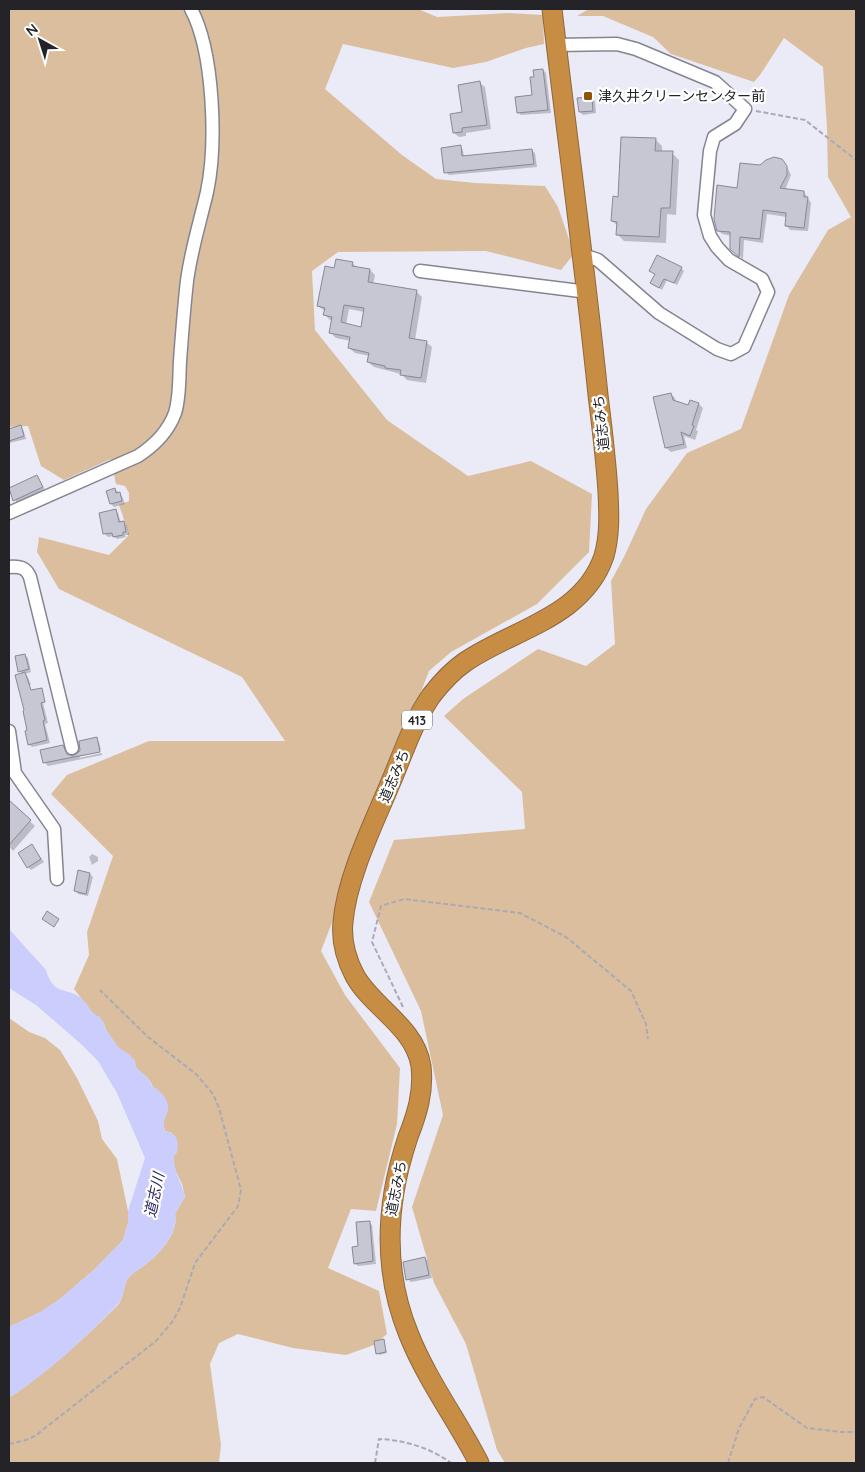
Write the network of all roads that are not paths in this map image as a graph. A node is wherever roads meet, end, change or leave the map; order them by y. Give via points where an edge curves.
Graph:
1 (191, 9) edge
2 (552, 9) edge
3 (556, 45) junction
4 (583, 255) junction
5 (420, 271) dead end
6 (588, 292) junction
7 (9, 513) edge
8 (9, 567) edge
9 (9, 731) edge
10 (72, 748) dead end
11 (57, 879) dead end
12 (478, 1463) edge

1 - 7 street via 204,42 212,136 207,190 189,264 175,413 164,433 138,456
2 - 3 highway, 道志みち / 413
3 - 4 highway, 道志みち / 413
3 - 4 street via 617,44 636,49 715,82 745,109 736,124 714,137 704,215 717,247 729,260 762,279 768,292 744,347 731,354 717,349 659,313 598,260
4 - 6 highway, 道志みち / 413
5 - 6 street
6 - 12 highway, 道志みち / 413 via 607,472 609,516 603,558 593,577 566,607 454,670 430,697 416,722 360,861 343,918 345,952 357,980 396,1021 418,1055 421,1067 420,1102 402,1154 391,1210 392,1279 408,1335
8 - 10 street via 23,568 30,577
9 - 11 street via 15,773 54,829

